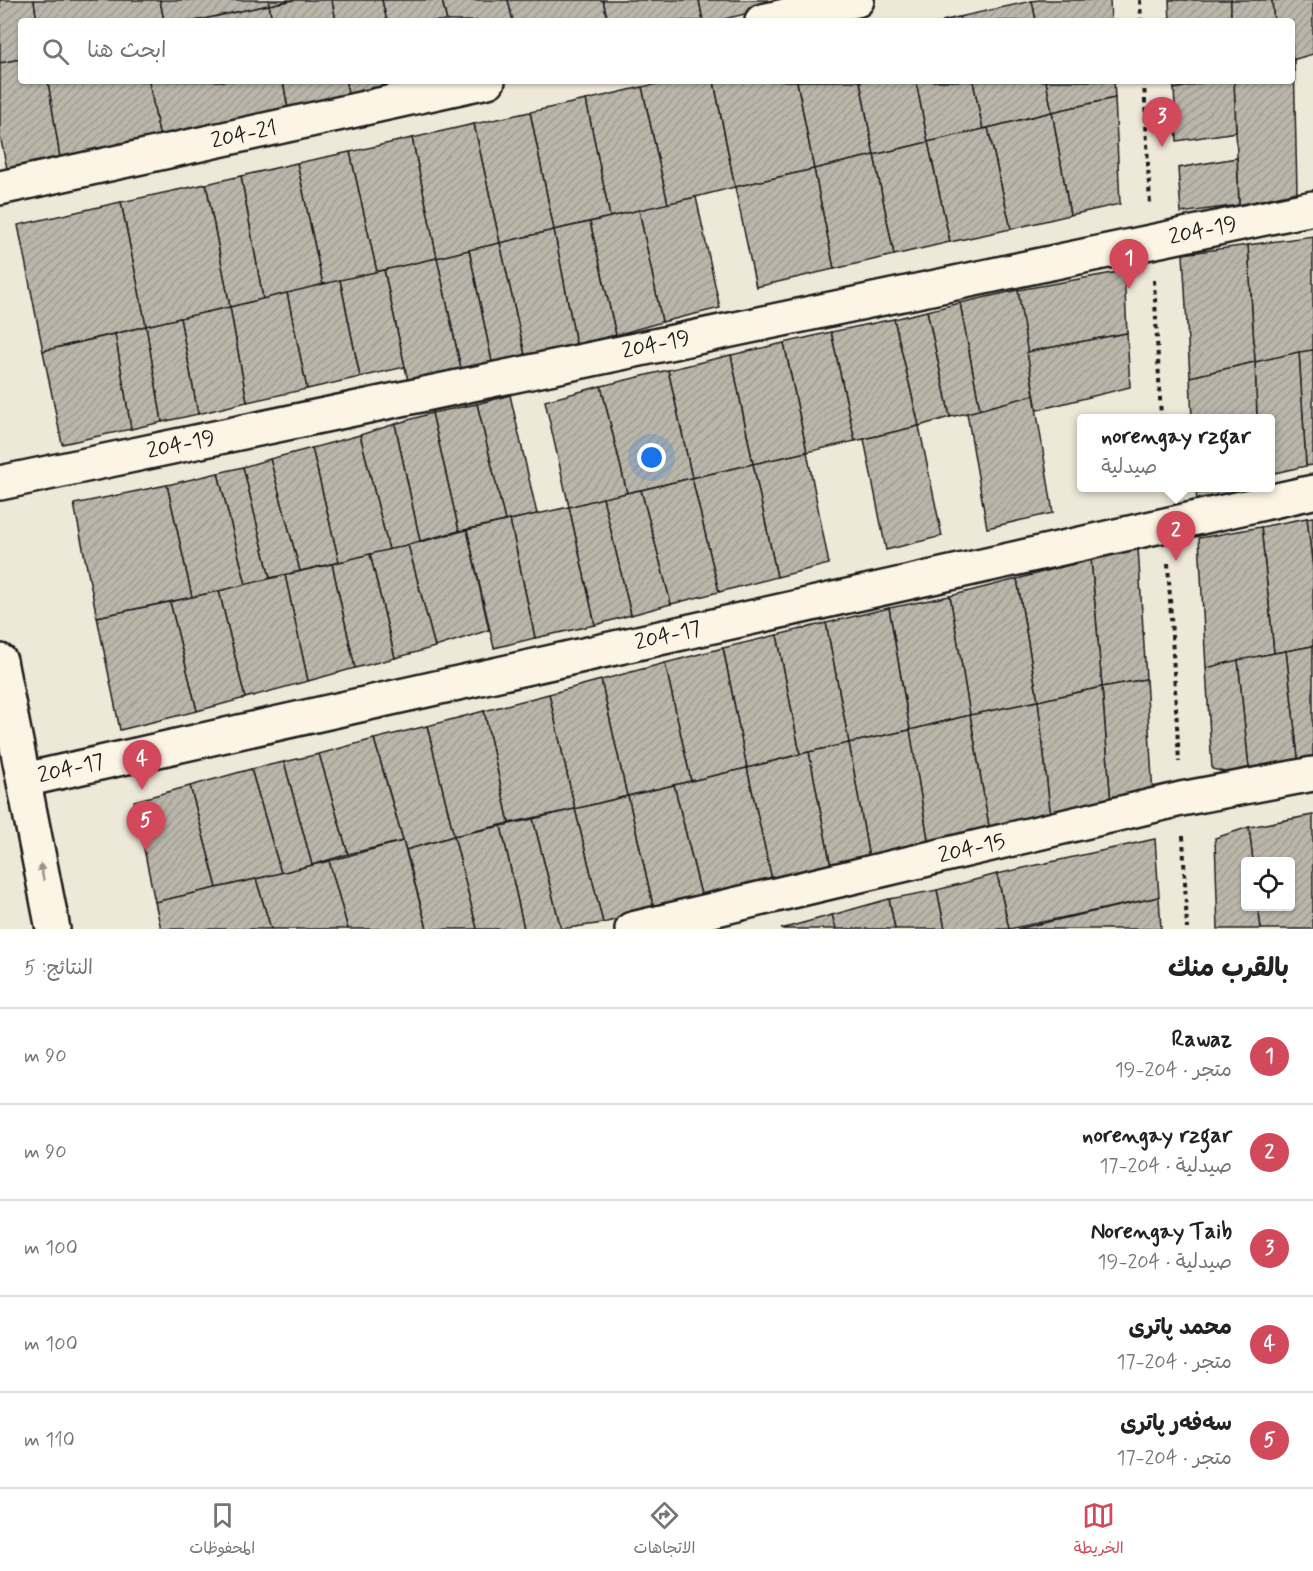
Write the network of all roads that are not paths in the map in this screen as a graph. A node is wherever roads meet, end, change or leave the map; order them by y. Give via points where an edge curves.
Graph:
1 (857, 0) edge
2 (776, 18) edge
3 (474, 84) edge
4 (0, 188) edge
5 (1313, 208) edge
6 (0, 483) edge
7 (1313, 492) edge
8 (0, 661) edge
9 (1313, 774) edge
10 (24, 780) junction
11 (53, 929) edge
12 (632, 929) edge

1 - 2 main road
3 - 4 main road, 204-21
5 - 6 main road, 204-19
7 - 10 main road, 204-17
8 - 10 main road
9 - 12 main road, 204-15 via 1181,799
11 -> 10 main road

